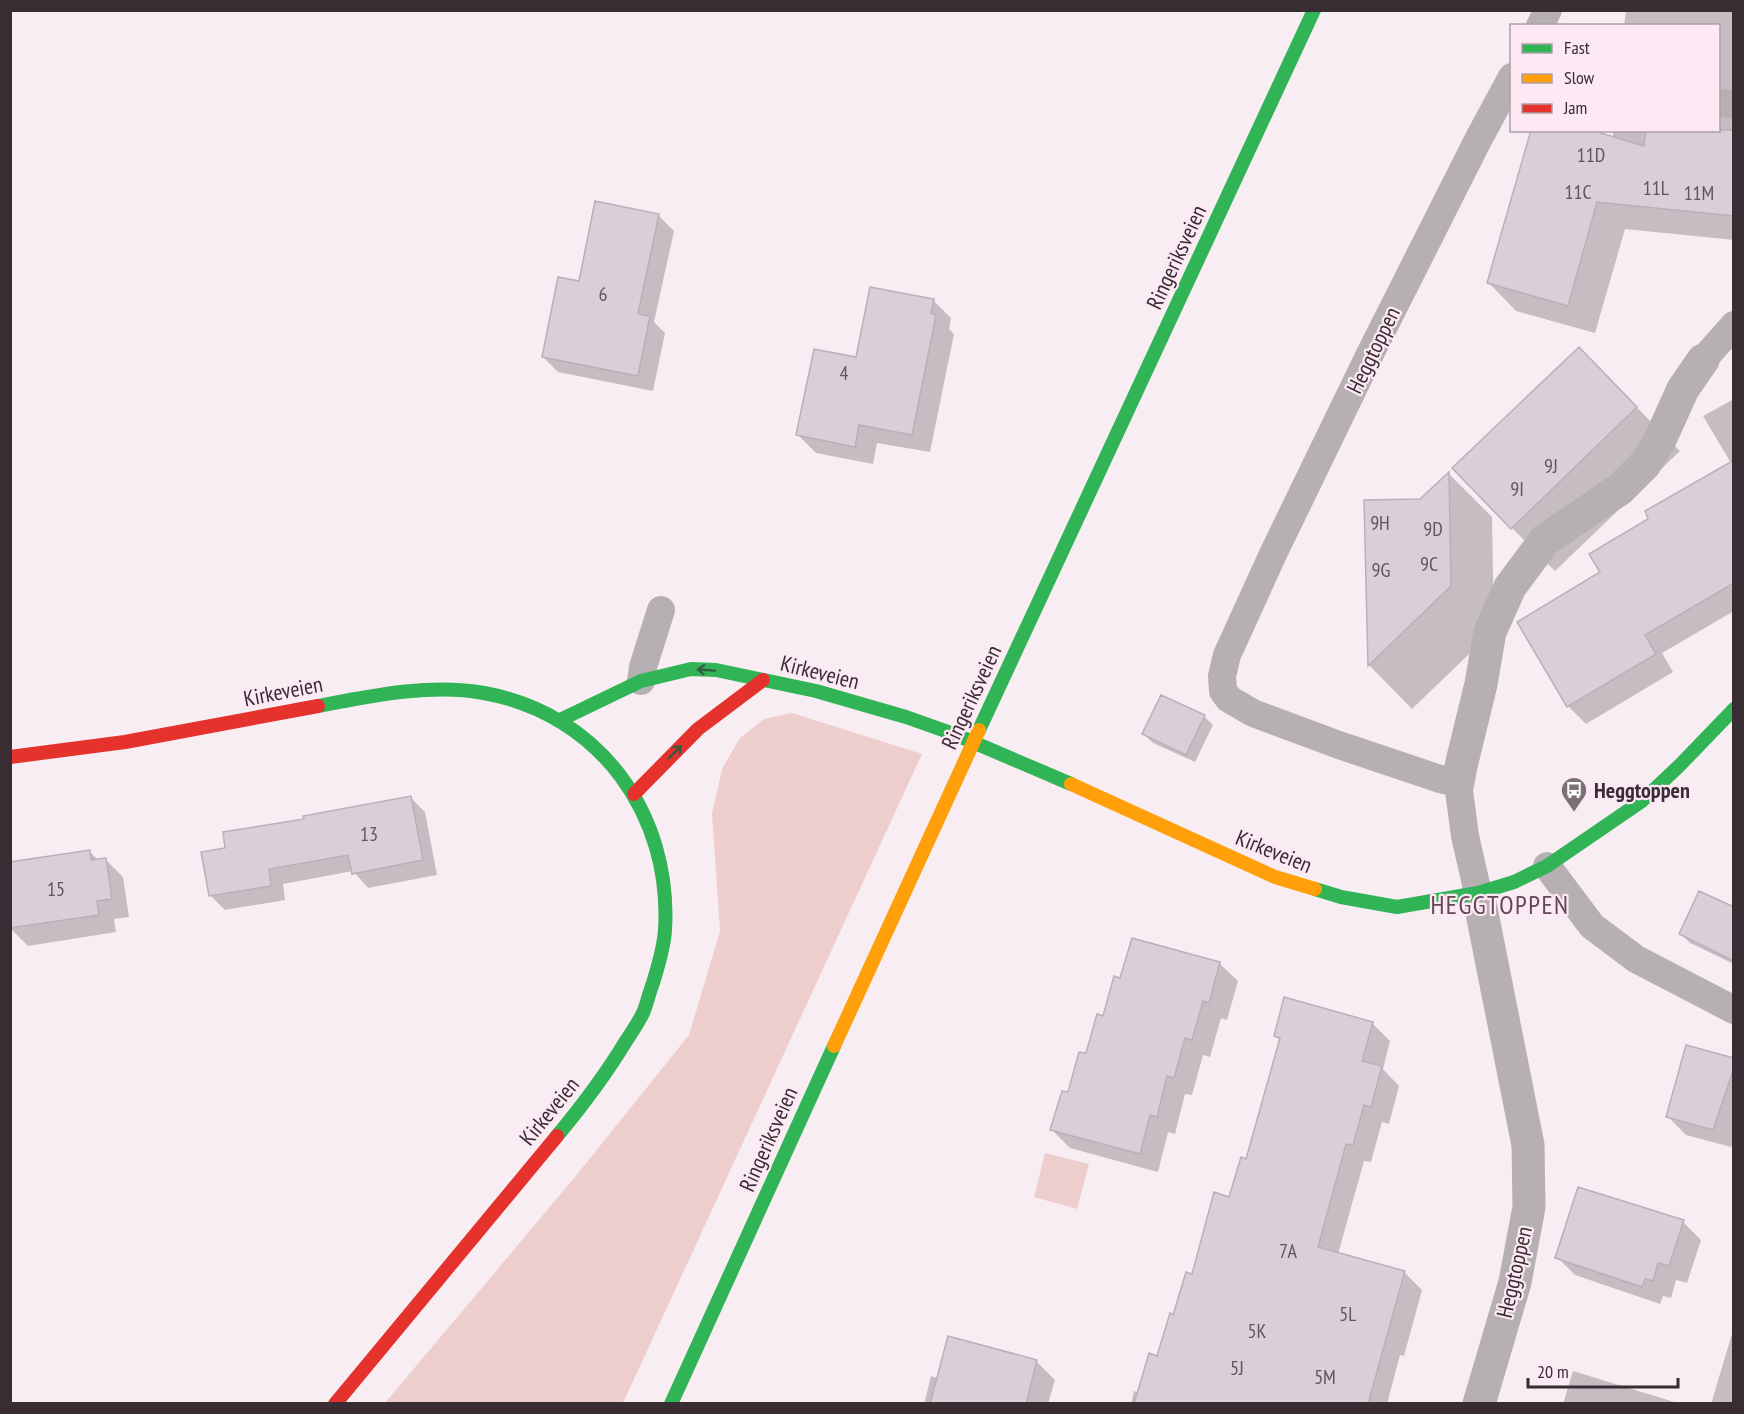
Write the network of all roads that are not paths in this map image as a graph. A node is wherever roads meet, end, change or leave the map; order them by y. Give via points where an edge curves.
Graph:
1 (1314, 10) edge
2 (1548, 10) edge
3 (1541, 24) edge
4 (1510, 82) edge
5 (1734, 325) edge
6 (1703, 360) joint
7 (661, 610) dead end
8 (763, 680) junction
9 (641, 681) junction
10 (1734, 709) edge
11 (560, 720) junction
12 (10, 757) edge
13 (1458, 783) junction
14 (634, 795) junction
15 (1547, 866) junction
16 (1478, 893) junction
17 (1734, 1010) edge
18 (335, 1404) edge
19 (671, 1404) edge
20 (1479, 1404) edge

1 - 19 main road, Ringeriksveien
2 - 3 lane
4 - 13 lane, Heggtoppen via 1273,554 1227,655 1222,676 1223,691 1229,699 1253,713
5 - 6 lane
6 - 13 street, Heggtoppen via 1683,389 1645,464 1620,489 1545,540 1510,587 1490,632
7 - 9 lane
8 -> 9 main road, Kirkeveien via 691,669
14 -> 8 main road, Kirkeveien via 699,729
8 - 16 main road, Kirkeveien via 816,691 954,734 1275,878 1341,897 1397,907
9 - 11 main road, Kirkeveien
10 - 15 main road, Kirkeveien via 1642,801
11 - 12 main road, Kirkeveien via 527,704 484,693 423,690 342,701 125,742
11 - 14 main road, Kirkeveien via 603,755
13 - 16 lane, Heggtoppen
14 - 18 main road, Kirkeveien via 653,837 662,868 665,900 661,957 644,1013 610,1068 564,1128
15 - 16 main road, Kirkeveien
15 - 17 lane via 1592,926 1636,959
16 - 20 street, Heggtoppen via 1528,1145 1529,1208 1515,1282

